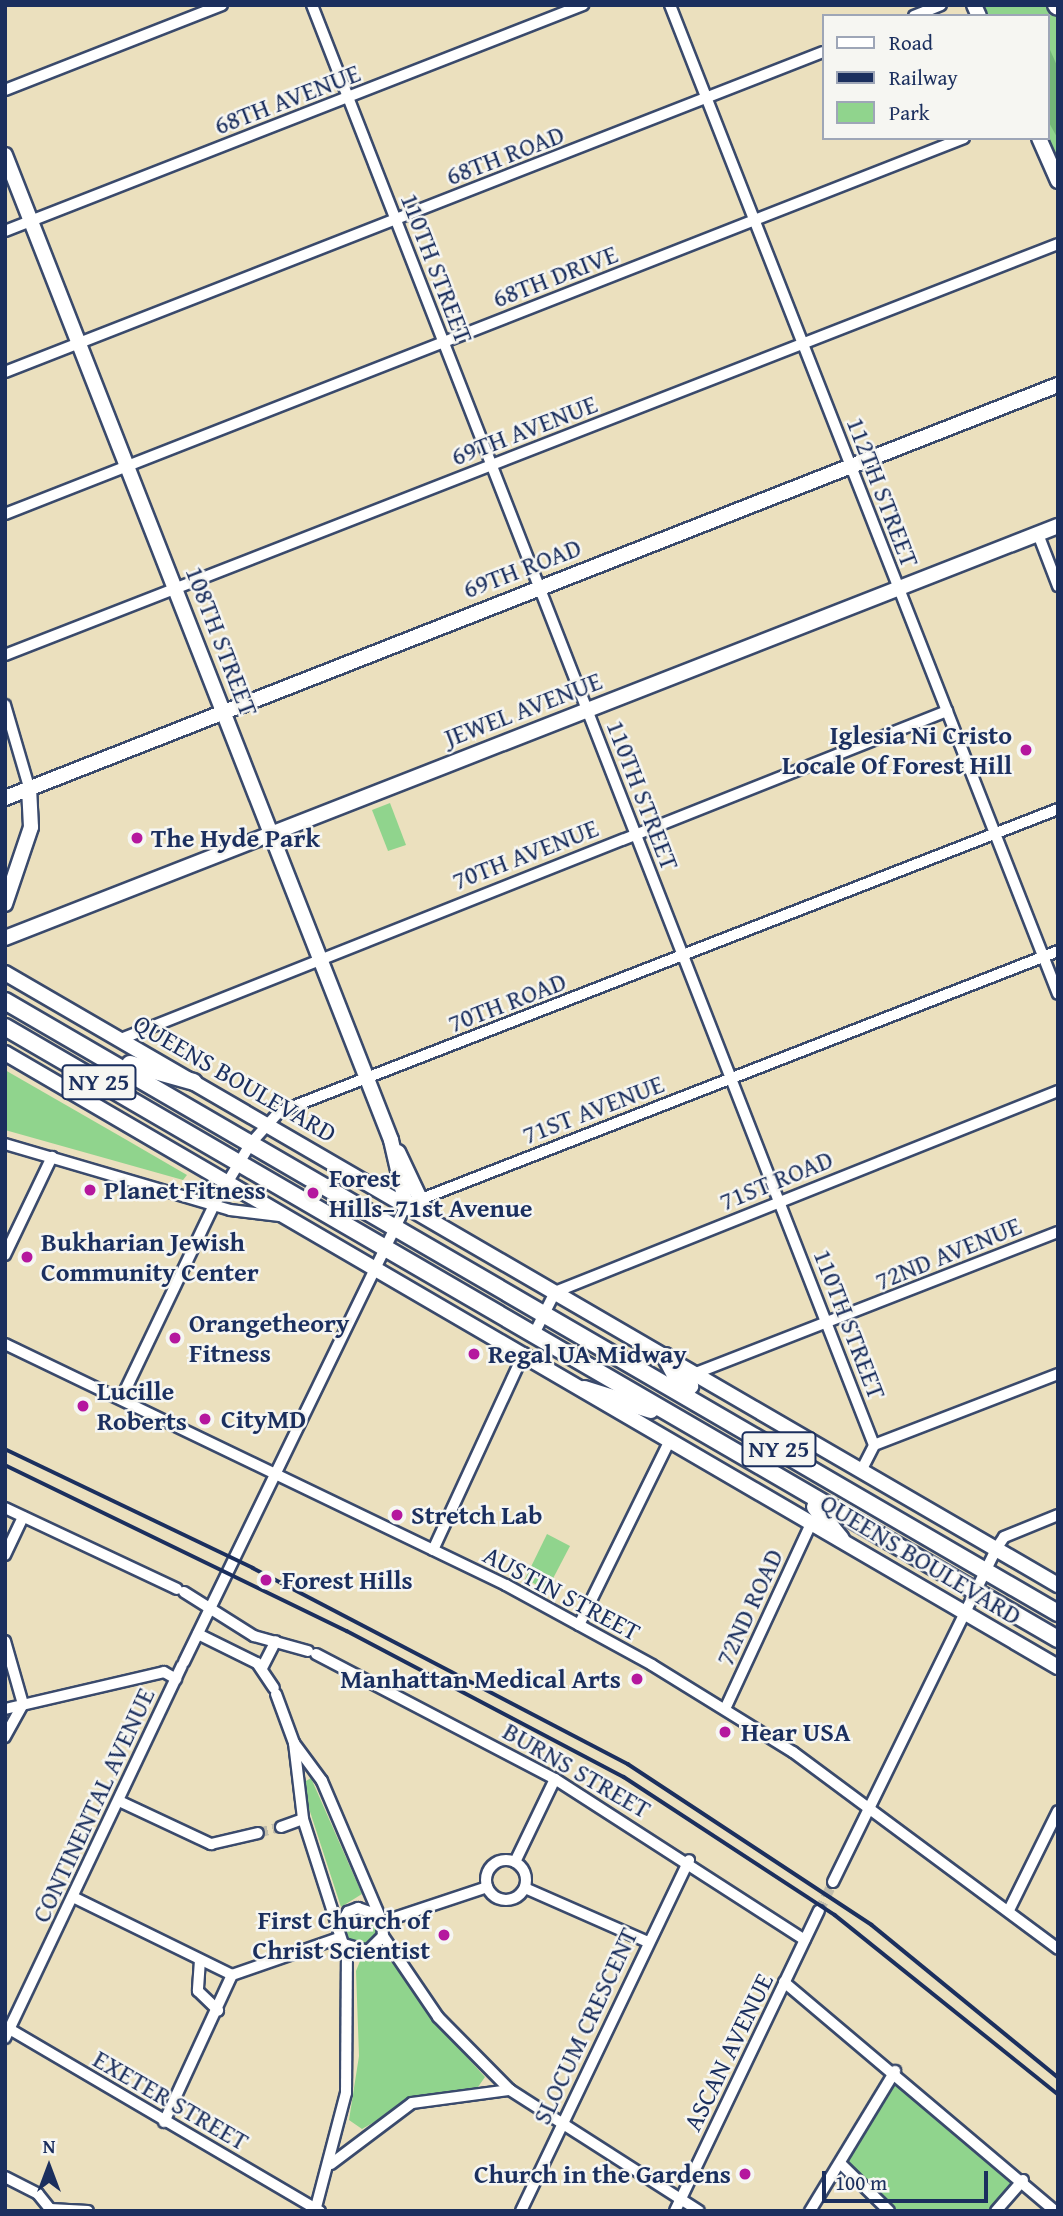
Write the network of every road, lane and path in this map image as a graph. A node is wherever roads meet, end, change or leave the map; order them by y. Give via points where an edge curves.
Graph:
1 (222, 5) edge
2 (312, 5) edge
3 (583, 5) edge
4 (670, 5) edge
5 (941, 5) edge
6 (919, 14) edge
7 (822, 52) edge
8 (5, 90) edge
9 (348, 97) junction
10 (706, 98) junction
11 (959, 140) edge
12 (1040, 140) edge
13 (5, 155) edge
14 (1058, 181) edge
15 (396, 220) junction
16 (754, 220) junction
17 (31, 221) junction
18 (5, 231) edge
19 (1058, 244) edge
20 (443, 343) junction
21 (803, 343) junction
22 (79, 344) junction
23 (5, 372) edge
24 (1058, 385) edge
25 (491, 465) junction
26 (851, 466) junction
27 (128, 467) junction
28 (5, 514) edge
29 (1058, 526) edge
30 (1038, 534) junction
31 (1058, 586) edge
32 (540, 588) junction
33 (898, 588) junction
34 (175, 589) junction
35 (5, 655) edge
36 (5, 705) edge
37 (587, 710) junction
38 (947, 711) junction
39 (223, 712) junction
40 (29, 788) junction
41 (5, 798) edge
42 (1058, 809) edge
43 (635, 833) junction
44 (271, 834) junction
45 (995, 834) junction
46 (19, 871) junction
47 (5, 888) edge
48 (5, 904) edge
49 (5, 937) edge
50 (1058, 951) edge
51 (684, 955) junction
52 (320, 957) junction
53 (1043, 957) junction
54 (5, 972) edge
55 (1058, 994) edge
56 (5, 1000) edge
57 (5, 1027) edge
58 (121, 1039) junction
59 (5, 1053) edge
60 (98, 1053) junction
61 (732, 1078) junction
62 (368, 1079) junction
63 (194, 1082) junction
64 (1058, 1091) edge
65 (265, 1126) junction
66 (251, 1143) junction
67 (5, 1144) edge
68 (394, 1145) junction
69 (52, 1157) junction
70 (239, 1163) junction
71 (229, 1181) junction
72 (421, 1200) junction
73 (779, 1201) junction
74 (214, 1205) junction
75 (406, 1205) junction
76 (288, 1217) junction
77 (429, 1218) junction
78 (396, 1226) junction
79 (1058, 1232) edge
80 (385, 1247) junction
81 (5, 1255) edge
82 (374, 1269) junction
83 (555, 1292) junction
84 (545, 1312) junction
85 (828, 1324) junction
86 (533, 1335) junction
87 (5, 1344) edge
88 (524, 1353) junction
89 (665, 1356) junction
90 (696, 1373) junction
91 (1058, 1374) edge
92 (584, 1389) junction
93 (121, 1399) junction
94 (675, 1418) junction
95 (757, 1436) junction
96 (670, 1440) junction
97 (873, 1445) junction
98 (861, 1471) junction
99 (276, 1474) junction
100 (771, 1474) junction
101 (5, 1508) edge
102 (1058, 1515) edge
103 (23, 1517) junction
104 (812, 1522) junction
105 (841, 1539) junction
106 (996, 1549) junction
107 (433, 1550) junction
108 (5, 1555) edge
109 (984, 1571) junction
110 (1058, 1585) edge
111 (975, 1590) junction
112 (210, 1609) junction
113 (963, 1613) junction
114 (1058, 1613) edge
115 (579, 1625) junction
116 (198, 1634) junction
117 (1058, 1639) edge
118 (5, 1641) edge
119 (276, 1641) junction
120 (1058, 1667) edge
121 (262, 1668) junction
122 (176, 1679) junction
123 (23, 1704) junction
124 (5, 1709) edge
125 (725, 1709) junction
126 (5, 1737) edge
127 (294, 1743) junction
128 (555, 1779) junction
129 (119, 1801) junction
130 (869, 1806) junction
131 (1058, 1811) edge
132 (303, 1819) junction
133 (281, 1827) tunnel mouth
134 (258, 1833) tunnel mouth
135 (689, 1860) junction
136 (515, 1862) junction
137 (833, 1882) tunnel mouth
138 (487, 1887) junction
139 (525, 1888) junction
140 (73, 1897) junction
141 (1010, 1908) junction
142 (819, 1911) tunnel mouth
143 (380, 1919) junction
144 (339, 1933) junction
145 (383, 1936) junction
146 (805, 1940) junction
147 (646, 1941) junction
148 (347, 1948) junction
149 (1058, 1949) edge
150 (200, 1960) junction
151 (232, 1975) junction
152 (784, 1982) junction
153 (218, 2010) junction
154 (7, 2031) edge
155 (895, 2071) junction
156 (510, 2090) junction
157 (164, 2122) junction
158 (564, 2122) junction
159 (331, 2164) junction
160 (841, 2164) junction
161 (5, 2177) edge
162 (1023, 2180) junction
163 (681, 2197) junction
164 (51, 2210) edge
165 (317, 2210) edge
166 (88, 2211) edge
167 (521, 2211) edge
168 (675, 2211) edge
169 (699, 2211) edge
170 (810, 2211) edge
171 (888, 2211) edge
172 (996, 2211) edge
173 (1055, 2211) edge

1 - 8 street
2 - 9 street, 110TH STREET
3 - 9 street, 68TH AVENUE
4 - 10 street, 112TH STREET
5 - 6 street
7 - 10 street, 68TH ROAD
9 - 15 street, 110TH STREET
9 - 17 street, 68TH AVENUE
10 - 15 street, 68TH ROAD
10 - 16 street, 112TH STREET
11 - 16 street, 68TH DRIVE
12 - 14 street
13 - 17 street, 108TH STREET
15 - 20 street, 110TH STREET
15 - 22 street, 68TH ROAD
16 - 20 street, 68TH DRIVE
16 - 21 street, 112TH STREET
17 - 18 street, 68TH AVENUE
17 - 22 street, 108TH STREET
19 - 21 street, 69TH AVENUE
20 - 25 street, 110TH STREET
20 - 27 street, 68TH DRIVE
21 - 25 street, 69TH AVENUE
21 - 26 street, 112TH STREET
22 - 23 street, 68TH ROAD
22 - 27 street, 108TH STREET
24 - 26 street, 69TH ROAD
25 - 32 street, 110TH STREET
25 - 34 street, 69TH AVENUE
26 - 32 street, 69TH ROAD
26 - 33 street, 112TH STREET
27 - 28 street, 68TH DRIVE
27 - 34 street, 108TH STREET
29 - 30 street, JEWEL AVENUE
30 - 31 street
30 - 33 street, JEWEL AVENUE
32 - 37 street, 110TH STREET
32 - 39 street, 69TH ROAD
33 - 37 street, JEWEL AVENUE
33 - 38 street, 112TH STREET
34 - 35 street, 69TH AVENUE
34 - 39 street, 108TH STREET
36 - 40 street
37 - 43 street, 110TH STREET
37 - 44 street, JEWEL AVENUE
38 - 43 street, 70TH AVENUE
38 - 45 street, 112TH STREET
39 - 40 street, 69TH ROAD
39 - 44 street, 108TH STREET
40 - 41 street, 69TH ROAD
40 - 46 street via 31,827
42 - 45 street, 70TH ROAD
43 - 51 street, 110TH STREET
43 - 52 street, 70TH AVENUE
44 - 49 street, JEWEL AVENUE
44 - 52 street, 108TH STREET
45 - 51 street, 70TH ROAD
45 - 53 street, 112TH STREET
46 - 47 street
46 - 48 street
50 - 53 street, 71ST AVENUE
51 - 61 street, 110TH STREET
51 - 62 street, 70TH ROAD
52 - 58 street, 70TH AVENUE
52 - 62 street, 108TH STREET
53 - 55 street, 112TH STREET
53 - 61 street, 71ST AVENUE
54 - 58 street, QUEENS BOULEVARD
56 - 60 main road, QUEENS BOULEVARD / NY 25
57 - 70 main road, QUEENS BOULEVARD / NY 25
58 - 63 street, QUEENS BOULEVARD
59 - 71 street, QUEENS BOULEVARD
60 - 63 main road
60 - 66 main road, QUEENS BOULEVARD / NY 25
61 - 72 street, 71ST AVENUE
61 - 73 street, 110TH STREET
62 - 65 street, 70TH ROAD via 279,1112
62 - 68 street, 108TH STREET
63 - 65 street, QUEENS BOULEVARD
64 - 73 street, 71ST ROAD
65 - 66 street, 70TH ROAD
65 - 75 street, QUEENS BOULEVARD
66 - 70 street, 70TH ROAD
66 - 78 main road, QUEENS BOULEVARD / NY 25
67 - 69 street, QUEENS BOULEVARD
68 - 72 street, 108TH STREET
68 - 75 street, 108TH STREET
69 - 74 street, QUEENS BOULEVARD
69 - 81 street
70 - 71 street, 70TH ROAD
70 - 80 main road, QUEENS BOULEVARD / NY 25
71 - 74 street, 70TH ROAD
71 - 76 street, QUEENS BOULEVARD
72 - 75 street, 71ST AVENUE
72 - 77 street, 108TH STREET
73 - 83 street, 71ST ROAD
73 - 85 street, 110TH STREET
74 - 76 street, QUEENS BOULEVARD
74 - 93 street, 70TH ROAD
75 - 77 street, QUEENS BOULEVARD
75 - 78 street
76 - 82 street, QUEENS BOULEVARD
77 - 83 street, QUEENS BOULEVARD
78 - 80 street
78 - 84 main road, QUEENS BOULEVARD / NY 25
79 - 85 street, 72ND AVENUE
80 - 82 street
80 - 86 main road, QUEENS BOULEVARD / NY 25
82 - 88 street, QUEENS BOULEVARD
82 - 99 street
83 - 84 street
83 - 89 street, QUEENS BOULEVARD
84 - 86 street
84 - 95 main road, QUEENS BOULEVARD / NY 25
85 - 90 street, 72ND AVENUE
85 - 97 street, 110TH STREET
86 - 94 main road, QUEENS BOULEVARD / NY 25
87 - 93 street, AUSTIN STREET
88 - 92 street, QUEENS BOULEVARD
88 - 107 street
89 - 90 street, QUEENS BOULEVARD
89 - 95 main road via 676,1377
90 - 98 street, QUEENS BOULEVARD
91 - 97 street
92 - 94 main road
92 - 96 street, QUEENS BOULEVARD
93 - 99 street, AUSTIN STREET
94 - 100 main road, QUEENS BOULEVARD / NY 25
95 - 109 main road, QUEENS BOULEVARD / NY 25
96 - 104 street, QUEENS BOULEVARD
96 - 115 street
97 - 98 street
98 - 106 street, QUEENS BOULEVARD
99 - 107 street, AUSTIN STREET
99 - 112 street
100 - 105 main road via 829,1519
100 - 111 main road, QUEENS BOULEVARD / NY 25
101 - 103 street
102 - 106 street via 1004,1536
103 - 108 street
103 - 112 street via 180,1590
104 - 105 street, QUEENS BOULEVARD
104 - 125 street, 72ND ROAD
105 - 113 street, QUEENS BOULEVARD
106 - 109 street
106 - 110 street, QUEENS BOULEVARD
107 - 115 street, AUSTIN STREET
109 - 111 street
109 - 114 main road, QUEENS BOULEVARD / NY 25
111 - 113 street
111 - 117 main road, QUEENS BOULEVARD / NY 25
112 - 116 street, CONTINENTAL AVENUE
112 - 119 street, BURNS STREET via 225,1622
113 - 120 street, QUEENS BOULEVARD
113 - 130 street
115 - 125 street, AUSTIN STREET
116 - 121 street
116 - 122 street, CONTINENTAL AVENUE
118 - 123 street
119 - 121 street
119 - 128 street, BURNS STREET via 312,1652
121 - 127 street
122 - 123 street via 164,1672
122 - 129 street, CONTINENTAL AVENUE
123 - 124 street
123 - 126 street
125 - 130 street, AUSTIN STREET
127 - 132 street
127 - 143 street via 322,1781
128 - 135 street, BURNS STREET
128 - 136 street
129 - 134 street via 211,1844
129 - 140 street, CONTINENTAL AVENUE
130 - 137 street
130 - 141 street, AUSTIN STREET
131 - 141 street
132 - 133 street
132 - 144 street
135 - 146 street, BURNS STREET
135 - 147 street, SLOCUM CRESCENT
136 - 138 street via 490,1869
136 - 139 street via 525,1873
138 - 139 street via 506,1900
138 - 143 street
139 - 147 street
140 - 150 street
140 - 154 street, CONTINENTAL AVENUE
141 - 149 street, AUSTIN STREET
142 - 146 street, ASCAN AVENUE
143 - 144 street via 358,1908
143 - 145 street
144 - 148 street
144 - 151 street
145 - 148 street via 368,1951
145 - 156 street via 438,2017
146 - 152 street, ASCAN AVENUE
147 - 158 street, SLOCUM CRESCENT
148 - 159 street via 351,2032
150 - 151 street
150 - 153 street via 198,1991
151 - 153 street
152 - 155 street
152 - 163 street, ASCAN AVENUE
153 - 157 street
154 - 157 street, EXETER STREET
155 - 160 street
155 - 162 street
156 - 158 street
156 - 159 street via 412,2103
157 - 165 street, EXETER STREET
158 - 163 street
158 - 167 street, SLOCUM CRESCENT
159 - 165 street
160 - 170 street
160 - 171 street
161 - 164 street via 38,2194
162 - 172 street
162 - 173 street
163 - 168 street, ASCAN AVENUE
163 - 169 street
164 - 166 street

